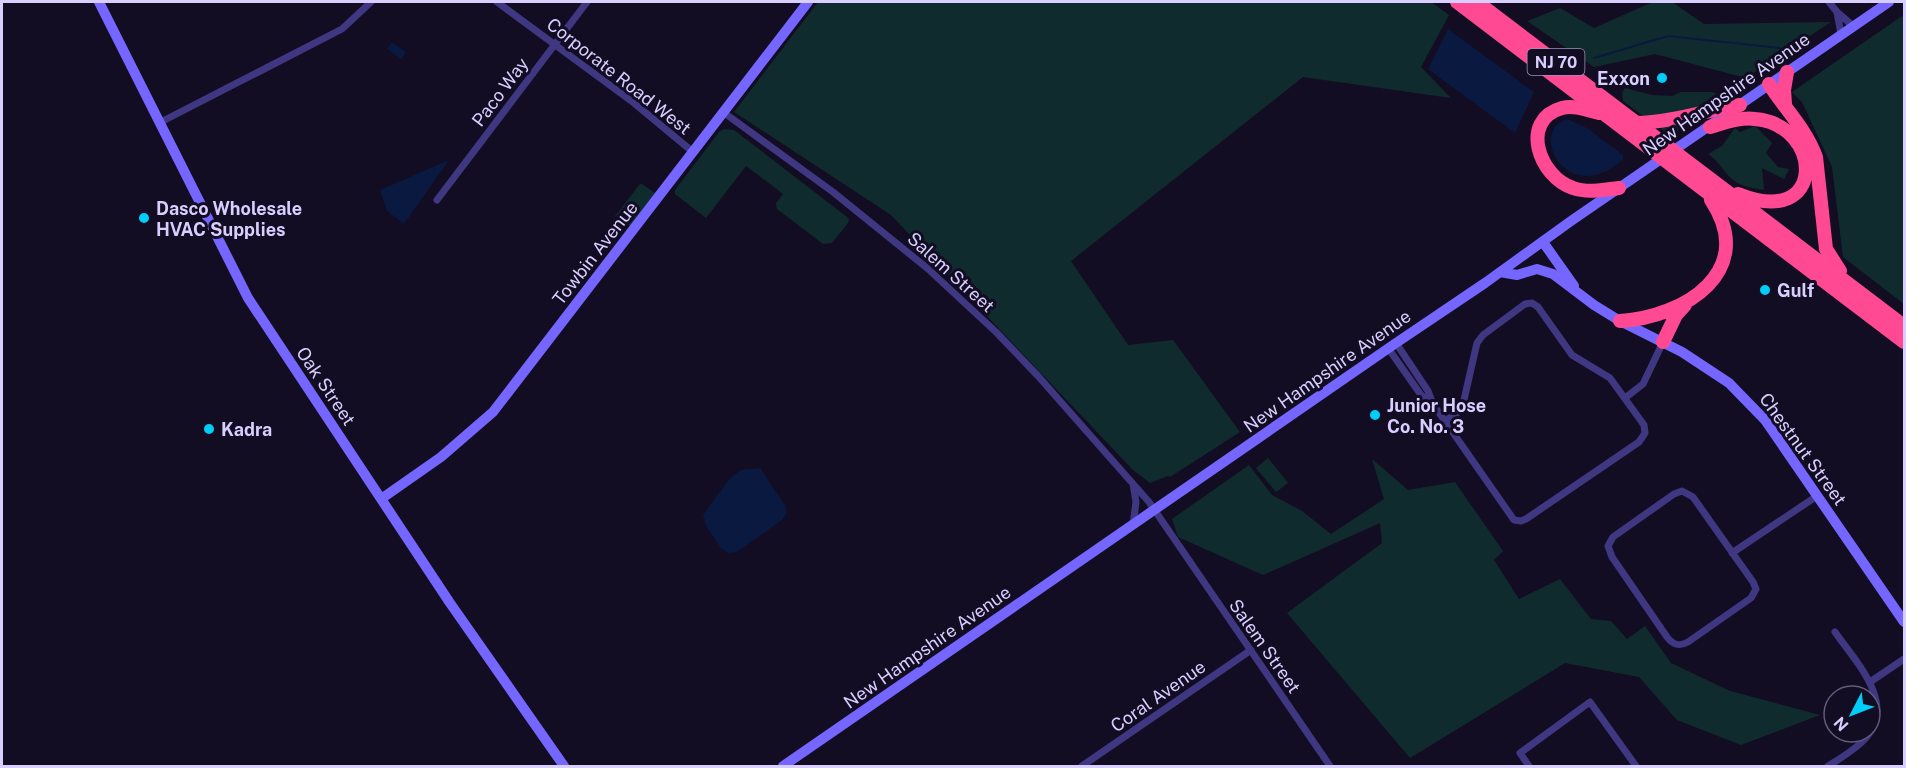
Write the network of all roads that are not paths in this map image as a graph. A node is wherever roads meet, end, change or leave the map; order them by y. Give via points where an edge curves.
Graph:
1 (99, 2) edge
2 (371, 2) edge
3 (497, 2) edge
4 (588, 2) edge
5 (808, 2) edge
6 (1457, 2) edge
7 (1477, 2) edge
8 (1829, 2) edge
9 (1889, 2) edge
10 (1837, 12) junction
11 (1853, 26) junction
12 (1841, 34) junction
13 (554, 44) junction
14 (1786, 72) junction
15 (1768, 84) junction
16 (1785, 104) junction
17 (1740, 105) junction
18 (723, 112) junction
19 (1605, 115) junction
20 (159, 123) junction
21 (1635, 123) junction
22 (1710, 127) junction
23 (693, 152) junction
24 (1668, 155) junction
25 (1619, 188) junction
26 (1722, 188) junction
27 (1705, 191) junction
28 (437, 200) dead end
29 (1543, 242) junction
30 (1500, 273) junction
31 (1851, 285) junction
32 (1579, 293) junction
33 (1688, 301) junction
34 (1620, 321) junction
35 (1905, 326) edge
36 (1663, 342) junction
37 (1905, 342) edge
38 (1392, 345) junction
39 (1625, 398) junction
40 (1445, 421) junction
41 (1133, 484) junction
42 (1818, 496) junction
43 (381, 499) junction
44 (1155, 510) junction
45 (1133, 525) junction
46 (1732, 553) junction
47 (1905, 622) edge
48 (1835, 632) dead end
49 (1251, 650) junction
50 (1905, 659) edge
51 (1870, 682) junction
52 (564, 766) edge
53 (783, 766) edge
54 (1082, 766) edge
55 (1330, 766) edge
56 (1529, 766) edge
57 (1636, 766) edge
58 (1828, 766) edge

1 - 20 street, Oak Street
2 - 20 street via 342,30
3 - 13 street, Corporate Road West
4 - 13 street, Paco Way
5 - 18 street, Towbin Avenue
6 - 19 highway, NJ 70
7 - 21 highway, NJ 70
8 - 10 street
9 - 11 street, New Hampshire Avenue
10 - 11 street
10 - 12 street
11 - 12 street, New Hampshire Avenue
12 - 14 street, New Hampshire Avenue
13 - 23 street, Corporate Road West
13 - 28 street, Paco Way
14 - 15 street, New Hampshire Avenue
14 - 16 highway
15 - 16 highway
15 - 17 street, New Hampshire Avenue
16 - 31 highway via 1814,151 1826,249
17 - 21 highway via 1671,121
17 - 22 street, New Hampshire Avenue
18 - 23 street, Towbin Avenue
18 - 41 street, Salem Street via 833,192 927,268 1038,376
19 - 24 highway, NJ 70
19 - 25 highway via 1583,109 1555,111 1540,128 1538,151 1554,177 1572,188
20 - 43 street, Oak Street via 248,298
21 - 24 highway, NJ 70
22 - 24 street, New Hampshire Avenue
22 - 26 highway via 1753,118 1771,123 1797,141 1805,158 1802,186 1785,201 1760,202
23 - 43 street, Towbin Avenue via 493,412 441,457
24 - 25 street, New Hampshire Avenue
24 - 26 highway, NJ 70
24 - 27 highway, NJ 70
25 - 29 street, New Hampshire Avenue
26 - 31 highway, NJ 70
27 - 33 highway via 1725,226 1725,256 1714,279
27 - 37 highway, NJ 70
29 - 30 street, New Hampshire Avenue
29 - 32 street, Chestnut Street
30 - 32 street, Chestnut Street via 1545,271
30 - 38 street, New Hampshire Avenue
31 - 35 highway, NJ 70
32 - 34 street, Chestnut Street
33 - 34 highway via 1659,315
33 - 36 highway
34 - 36 street, Chestnut Street
36 - 39 street via 1643,384
36 - 42 street, Chestnut Street via 1712,370 1742,395 1765,420
38 - 40 street via 1428,390
38 - 44 street, New Hampshire Avenue
39 - 40 street via 1610,378 1572,355 1536,305 1529,303 1483,334 1476,345 1463,404
39 - 40 street via 1644,425 1644,437 1521,521 1510,517
41 - 44 street, Salem Street
41 - 45 street
42 - 46 street
42 - 47 street, Chestnut Street
43 - 52 street, Oak Street
44 - 45 street, New Hampshire Avenue
44 - 49 street, Salem Street
45 - 53 street, New Hampshire Avenue
46 - 46 street via 1693,497 1682,491 1613,537 1608,546 1648,610 1676,645 1688,642 1754,594 1753,582
48 - 51 street
49 - 54 street, Coral Avenue
49 - 55 street, Salem Street
50 - 51 street
51 - 58 street via 1877,701 1872,728 1860,744
56 - 57 street via 1520,753 1590,702

